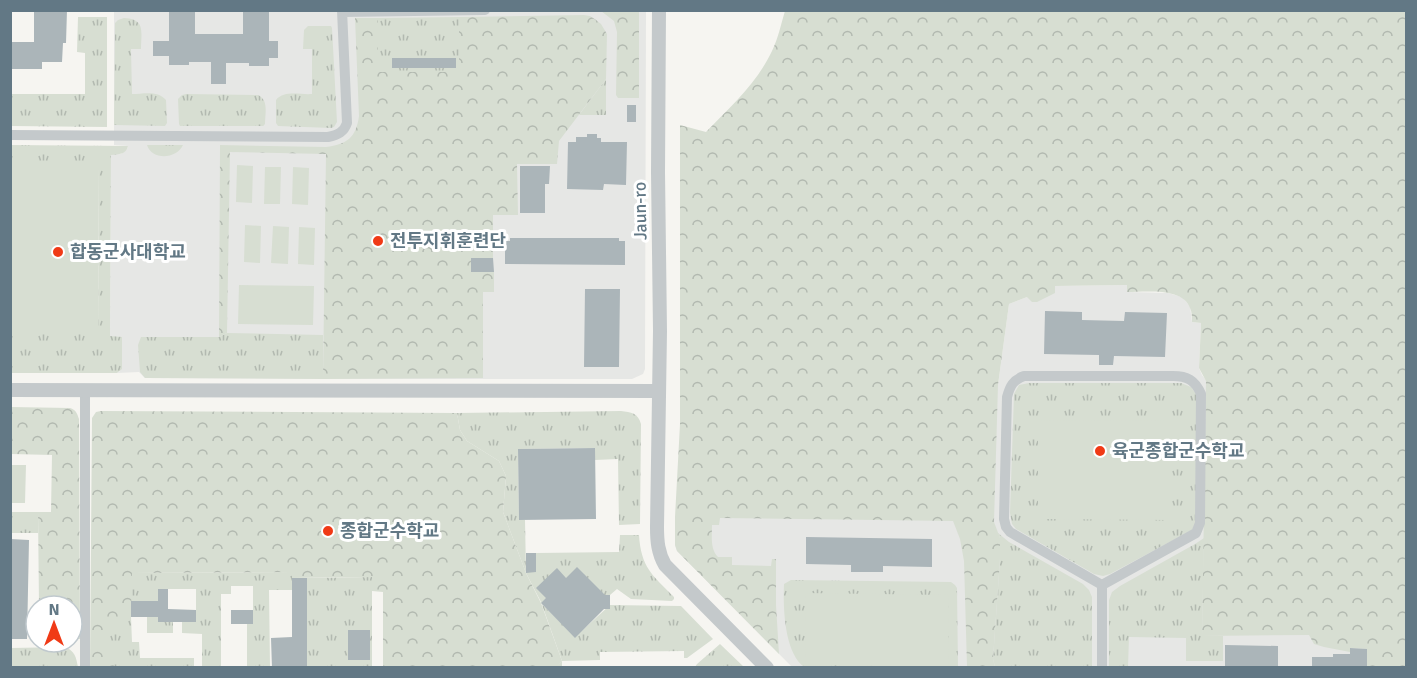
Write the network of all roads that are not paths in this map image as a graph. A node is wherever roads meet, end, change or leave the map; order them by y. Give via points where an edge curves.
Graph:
1 (485, 10) edge
2 (659, 10) edge
3 (342, 11) edge
4 (10, 135) edge
5 (10, 390) edge
6 (85, 390) junction
7 (659, 391) junction
8 (1101, 585) junction
9 (85, 668) edge
10 (767, 668) edge
11 (1102, 668) edge

1 - 3 street
2 - 7 street, Jaun-ro
3 - 4 street via 347,123 338,135
5 - 6 street
6 - 7 street
6 - 9 street
7 - 10 street, Jaun-ro via 660,557
8 - 8 street via 1199,528 1201,394 1191,379 1024,376 1009,388 1006,527
8 - 11 street

